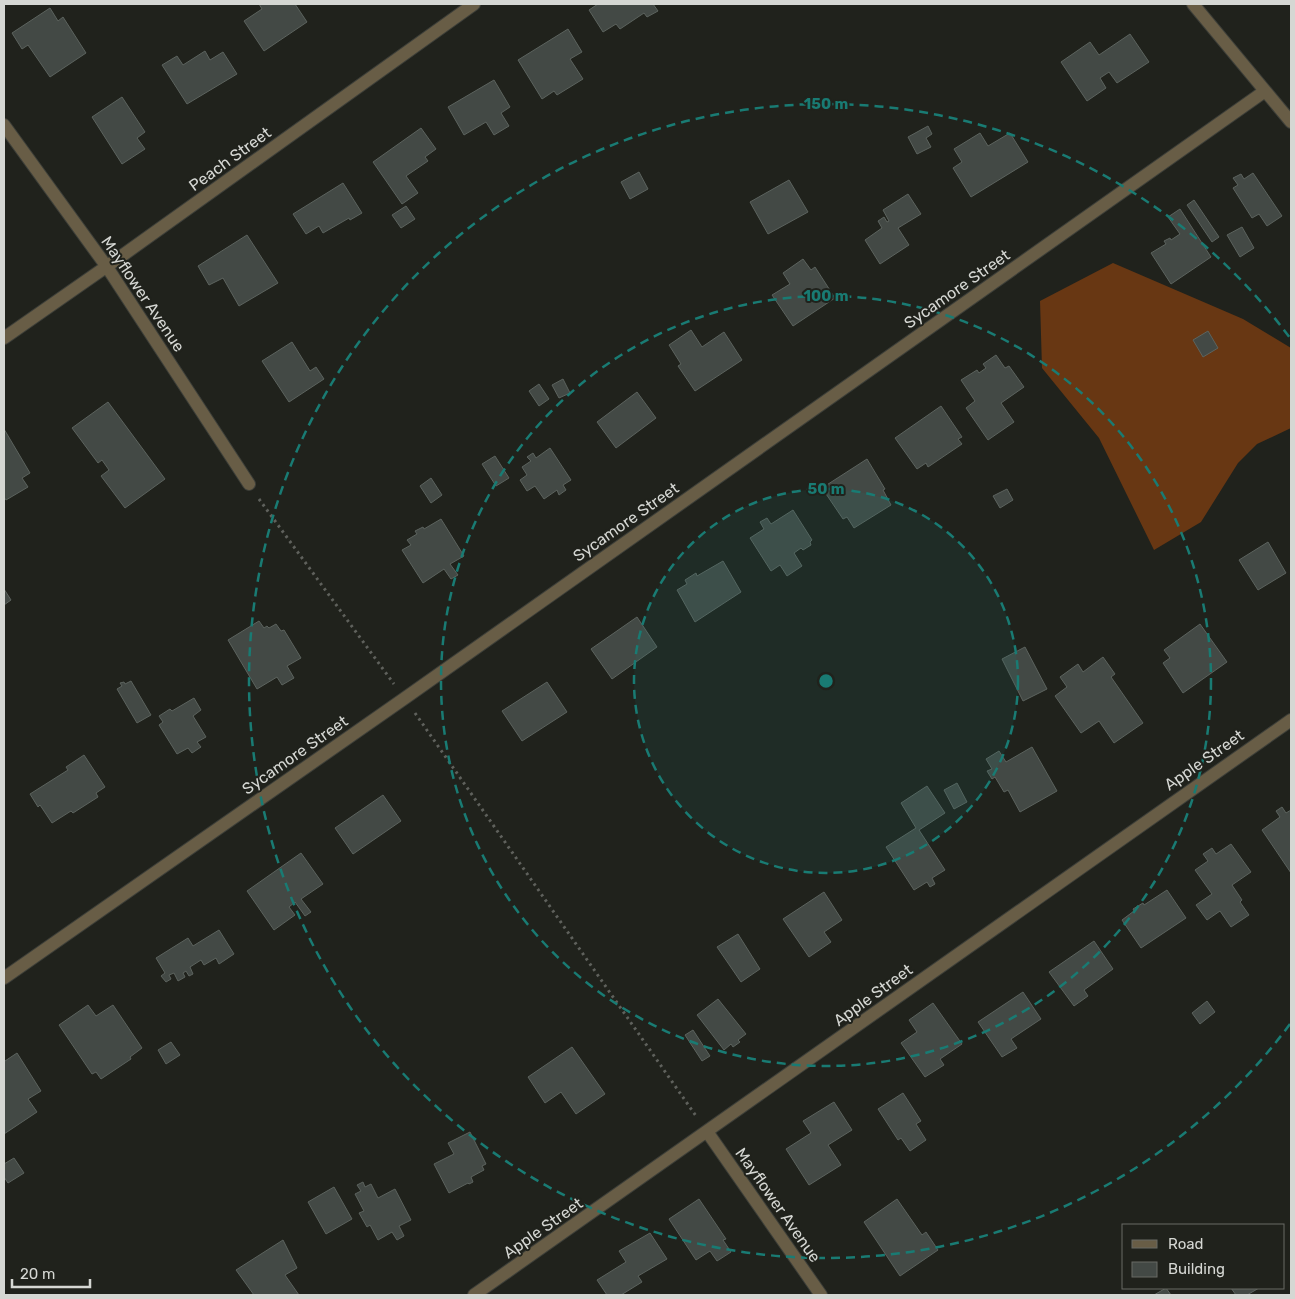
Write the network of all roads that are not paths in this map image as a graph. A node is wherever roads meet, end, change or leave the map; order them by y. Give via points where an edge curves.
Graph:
1 (474, 4) edge
2 (1193, 4) edge
3 (1265, 91) junction
4 (1291, 122) edge
5 (4, 125) edge
6 (107, 267) junction
7 (4, 338) edge
8 (248, 484) road end
9 (1291, 720) edge
10 (4, 978) edge
11 (708, 1133) junction
12 (474, 1295) edge
13 (821, 1295) edge

1 - 6 street, Peach Street
2 - 3 street
3 - 4 street
3 - 10 street, Sycamore Street
5 - 6 street, Mayflower Avenue
6 - 7 street, Peach Street
6 - 8 street, Mayflower Avenue
9 - 11 street, Apple Street
11 - 12 street, Apple Street
11 - 13 street, Mayflower Avenue

